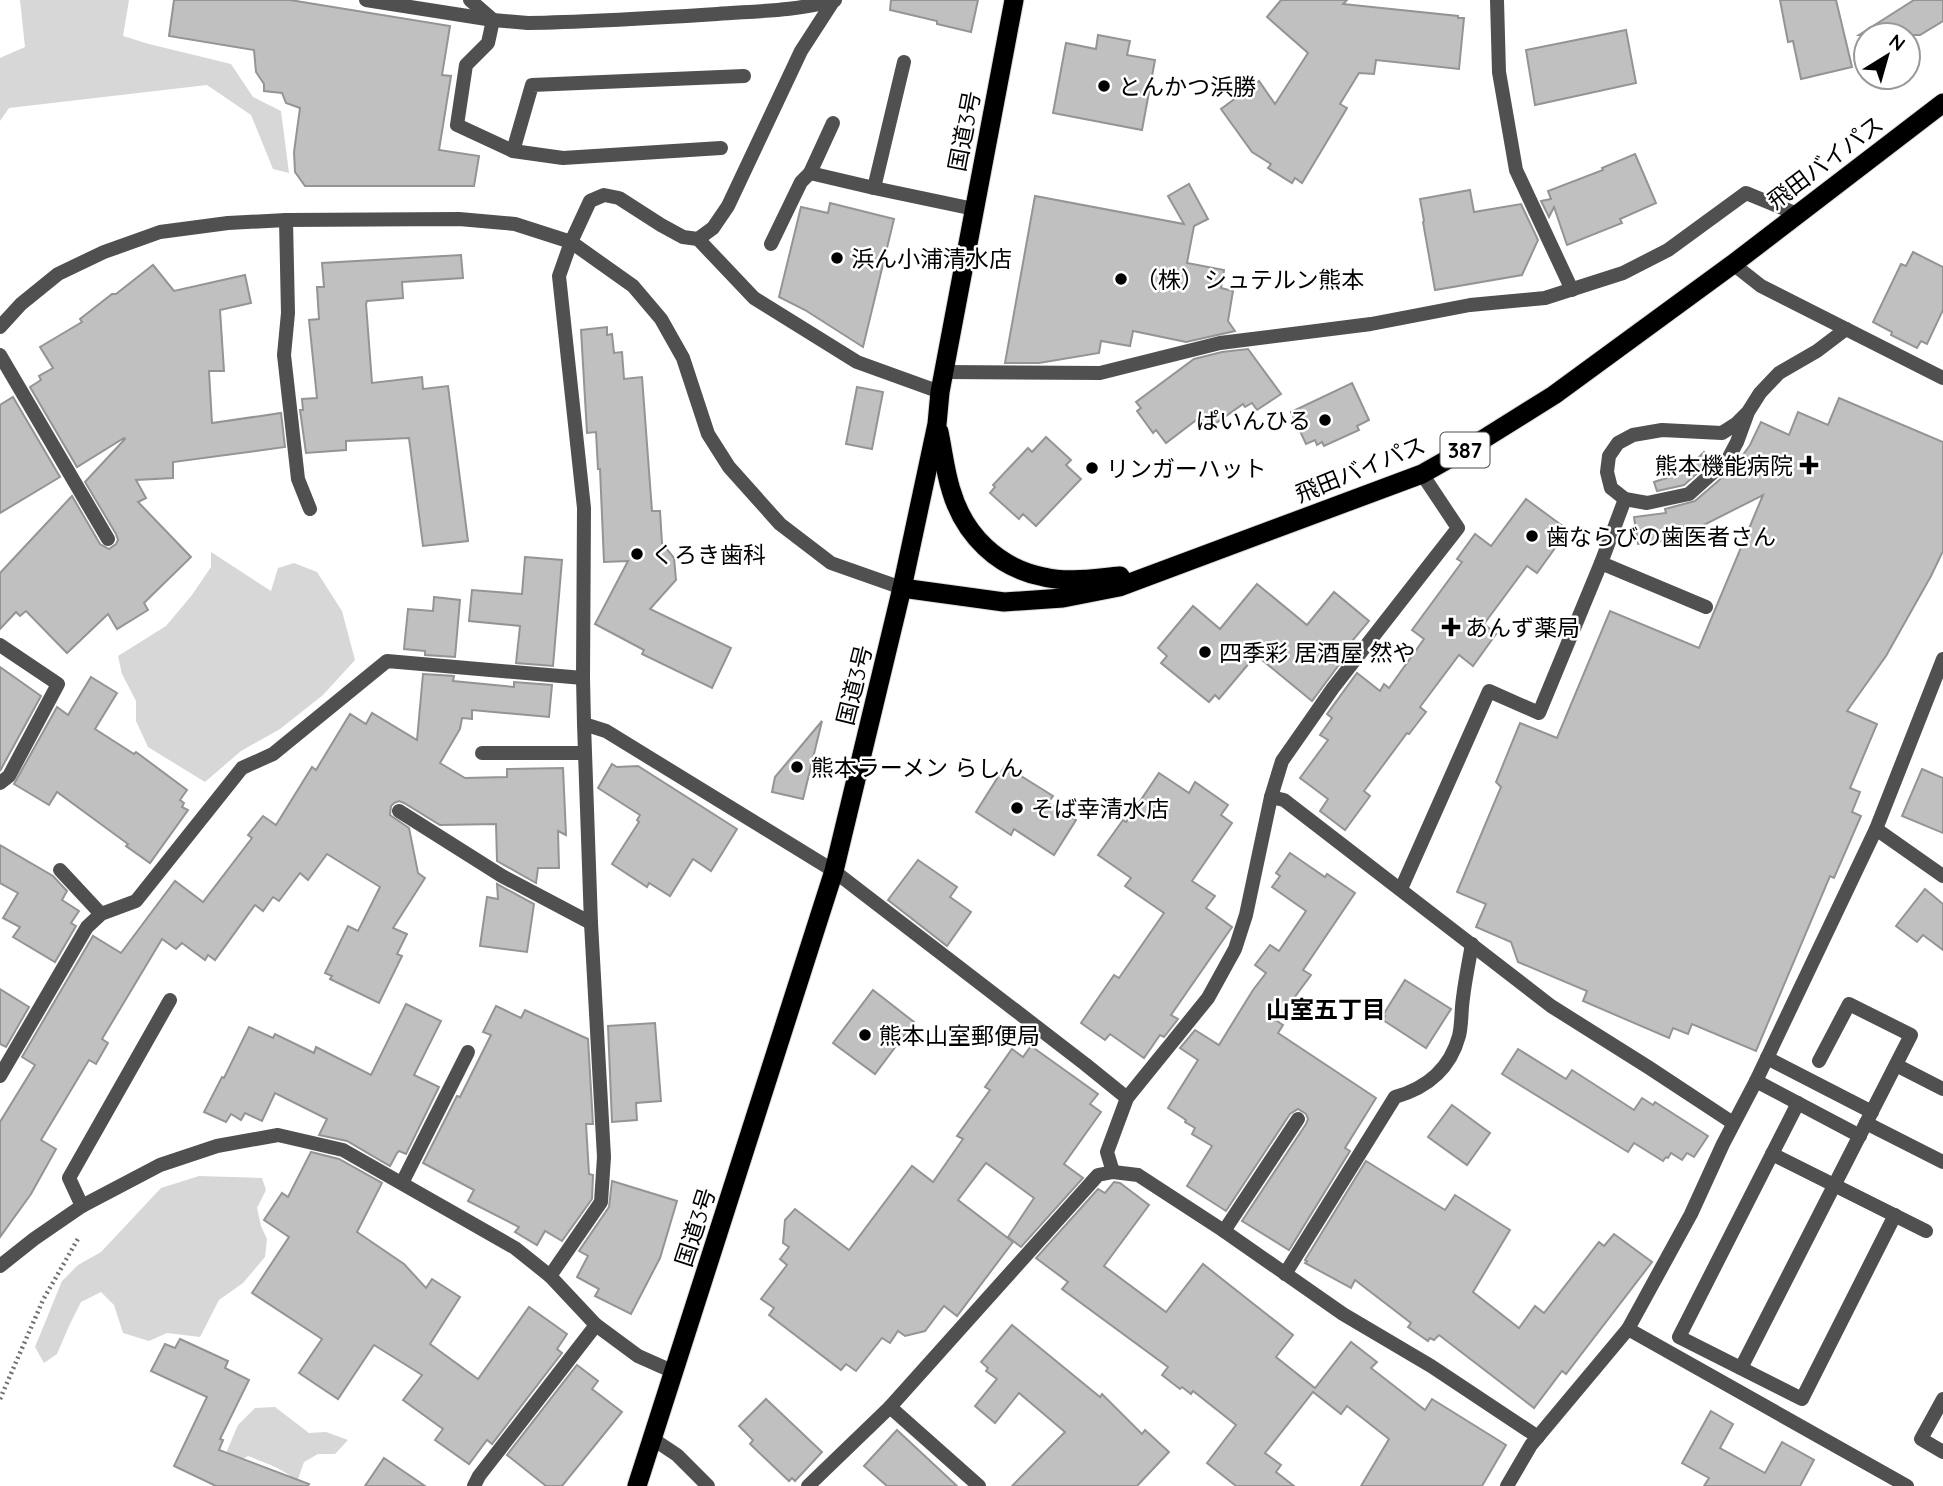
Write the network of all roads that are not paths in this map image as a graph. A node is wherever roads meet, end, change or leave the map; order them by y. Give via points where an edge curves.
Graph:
1 (366, 0) edge
2 (470, 0) edge
3 (835, 0) edge
4 (1014, 0) edge
5 (1497, 0) edge
6 (772, 5) edge
7 (493, 20) junction
8 (904, 62) dead end
9 (744, 76) dead end
10 (1943, 103) edge
11 (833, 123) dead end
12 (721, 148) dead end
13 (513, 151) junction
14 (810, 173) junction
15 (874, 188) junction
16 (974, 209) junction
17 (1797, 214) junction
18 (286, 220) junction
19 (698, 239) junction
20 (571, 242) junction
21 (771, 244) dead end
22 (1733, 264) junction
23 (1572, 290) junction
24 (0, 327) edge
25 (1846, 329) junction
26 (0, 355) edge
27 (1943, 378) edge
28 (942, 382) junction
29 (1748, 412) junction
30 (937, 424) junction
31 (1422, 474) junction
32 (1625, 499) junction
33 (310, 509) dead end
34 (108, 539) dead end
35 (1601, 563) junction
36 (1149, 575) junction
37 (902, 589) junction
38 (1706, 607) dead end
39 (0, 645) edge
40 (1943, 659) edge
41 (583, 678) junction
42 (584, 724) junction
43 (482, 752) dead end
44 (584, 753) junction
45 (0, 783) edge
46 (1271, 797) junction
47 (399, 811) dead end
48 (1876, 830) junction
49 (60, 870) dead end
50 (834, 872) junction
51 (1943, 876) edge
52 (1401, 889) junction
53 (101, 915) junction
54 (590, 923) junction
55 (1472, 944) junction
56 (170, 1000) dead end
57 (468, 1052) dead end
58 (1767, 1058) junction
59 (1819, 1062) dead end
60 (1896, 1065) junction
61 (0, 1076) edge
62 (1756, 1081) junction
63 (1943, 1088) edge
64 (1127, 1098) junction
65 (1798, 1103) junction
66 (1298, 1119) dead end
67 (1733, 1123) junction
68 (1866, 1123) junction
69 (1772, 1154) junction
70 (1943, 1162) edge
71 (1113, 1172) junction
72 (402, 1183) junction
73 (1835, 1185) junction
74 (82, 1206) junction
75 (1895, 1215) junction
76 (1224, 1231) junction
77 (1926, 1231) dead end
78 (0, 1266) edge
79 (1285, 1274) junction
80 (550, 1276) junction
81 (596, 1325) junction
82 (1628, 1329) junction
83 (1741, 1368) junction
84 (674, 1372) junction
85 (1943, 1399) edge
86 (890, 1407) junction
87 (1538, 1437) junction
88 (653, 1439) junction
89 (1943, 1452) edge
90 (474, 1486) edge
91 (637, 1486) edge
92 (708, 1486) edge
93 (808, 1486) edge
94 (979, 1486) edge
95 (1507, 1486) edge
96 (1907, 1486) edge

1 - 7 street
2 - 7 street
3 - 6 street via 813,6
3 - 19 street via 801,51 728,206 713,228
4 - 16 highway, 国道3号
5 - 23 street via 1499,72 1516,170
6 - 7 street via 592,22
7 - 13 street via 488,43 466,65 457,125
8 - 15 street
9 - 13 street via 532,85
10 - 17 highway, 飛田バイパス / 387
11 - 14 street
12 - 13 street via 563,158
14 - 15 street
14 - 21 street via 801,182
15 - 16 street
16 - 28 highway, 国道3号
17 - 22 highway, 飛田バイパス / 387
17 - 23 street via 1746,193 1668,250
18 - 20 street via 459,219 516,224
18 - 24 street via 160,232 104,252 58,274
18 - 33 street via 284,355 298,479
19 - 20 street via 683,237 619,198 604,195 590,201
19 - 28 street via 754,298 857,362
20 - 37 street via 633,286 661,319 683,358 708,434 729,467 780,524 831,563
20 - 41 street via 559,276 584,508
22 - 25 street via 1761,286
22 - 31 highway, 飛田バイパス / 387 via 1554,395
23 - 28 street via 1545,298 1220,343 1100,373
25 - 27 street
25 - 29 street via 1779,373
26 - 34 street
28 - 30 highway, 国道3号
29 - 32 street via 1728,459 1689,494 1647,503
29 - 32 street via 1722,433 1661,430 1618,443 1609,456 1607,472 1611,488
30 - 36 highway via 960,516 979,543 1001,560 1045,578
30 - 37 highway, 国道3号
31 - 36 highway, 飛田バイパス / 387
31 - 46 street via 1458,528 1282,761
32 - 35 street
35 - 38 street
35 - 52 street via 1539,713 1489,691
36 - 37 highway, 飛田バイパス / 387 via 1119,587 1004,602
37 - 50 highway, 国道3号
39 - 45 street via 58,684 9,776
40 - 48 street
41 - 42 street
41 - 53 street via 387,661 273,754 242,768 136,901
42 - 44 street
42 - 50 street via 606,731
43 - 44 street
44 - 54 street
46 - 52 street via 1284,800
46 - 64 street via 1235,949 1208,999
47 - 54 street via 502,876
48 - 51 street
48 - 58 street
49 - 53 street
50 - 64 street
50 - 84 highway, 国道3号
52 - 55 street
53 - 61 street via 87,927
54 - 80 street via 604,1157 601,1202
55 - 67 street via 1550,1006
55 - 79 street via 1459,1035 1451,1056 1429,1083 1395,1097
56 - 74 street via 69,1178
57 - 72 street
58 - 62 street
58 - 68 street
59 - 60 street via 1849,1004 1911,1035
60 - 63 street
60 - 68 street
62 - 65 street
62 - 67 street
64 - 71 street via 1107,1152
65 - 68 street
65 - 69 street
66 - 76 street
67 - 82 street via 1691,1214
68 - 70 street
68 - 73 street
69 - 73 street
69 - 83 street via 1679,1337
71 - 76 street via 1138,1175
71 - 86 street via 1098,1175
72 - 74 street via 343,1150 278,1135 217,1146 160,1165
72 - 80 street via 515,1248
73 - 75 street
73 - 83 street
74 - 78 street
75 - 77 street
75 - 83 street via 1802,1399
76 - 79 street
79 - 87 street
80 - 81 street
81 - 84 street via 638,1356
81 - 90 street
82 - 87 street
82 - 96 street
84 - 88 highway, 国道3号
85 - 89 street via 1921,1439
86 - 93 street
86 - 94 street
87 - 95 street
88 - 91 highway, 国道3号
88 - 92 street

